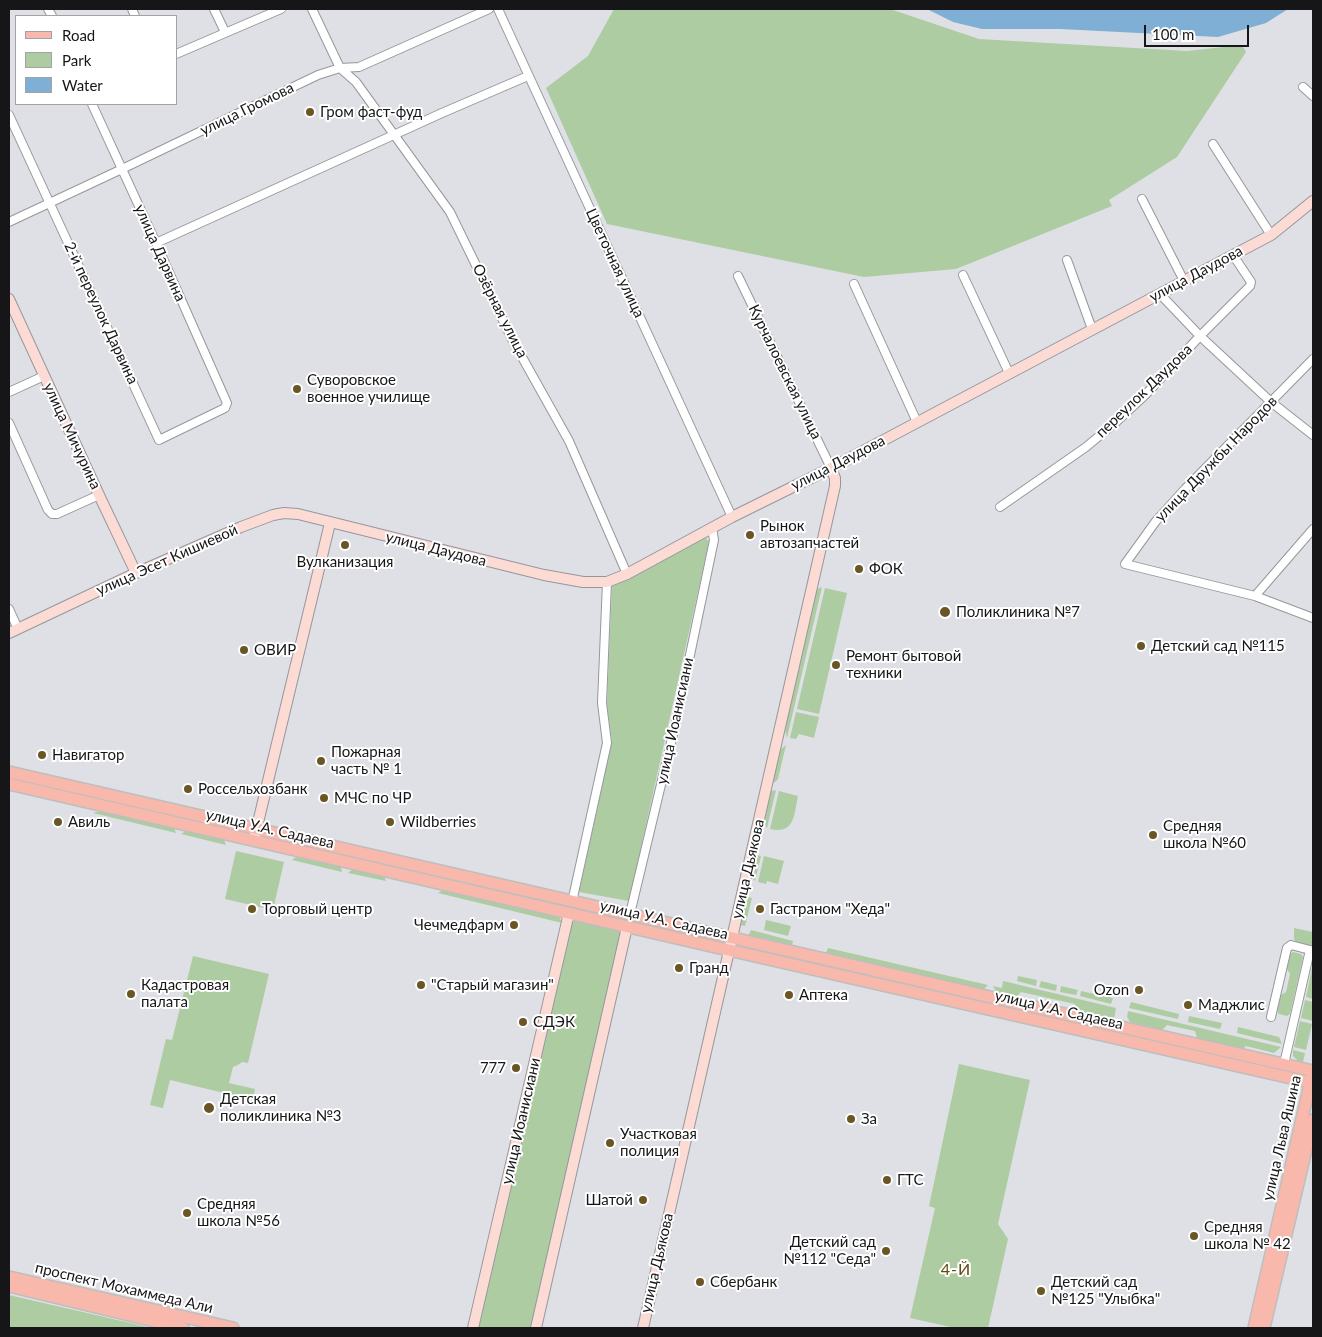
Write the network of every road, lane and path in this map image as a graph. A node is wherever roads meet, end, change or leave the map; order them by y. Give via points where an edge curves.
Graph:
1 (214, 9) edge
2 (280, 9) edge
3 (312, 9) edge
4 (489, 9) edge
5 (498, 9) edge
6 (225, 32) junction
7 (178, 53) edge
8 (340, 68) junction
9 (528, 76) junction
10 (1303, 87) dead end
11 (1313, 96) edge
12 (92, 105) edge
13 (9, 115) edge
14 (394, 134) junction
15 (1213, 144) dead end
16 (122, 169) junction
17 (1142, 199) dead end
18 (1313, 201) edge
19 (50, 202) junction
20 (9, 222) edge
21 (1271, 235) junction
22 (156, 243) junction
23 (1233, 255) junction
24 (1067, 260) dead end
25 (738, 276) dead end
26 (964, 276) dead end
27 (1184, 281) junction
28 (854, 284) dead end
29 (1160, 294) junction
30 (10, 304) edge
31 (1092, 329) junction
32 (1200, 336) junction
33 (1313, 359) edge
34 (1009, 373) junction
35 (44, 376) junction
36 (9, 392) edge
37 (1271, 402) junction
38 (227, 403) joint
39 (917, 422) junction
40 (9, 423) edge
41 (1313, 435) edge
42 (831, 468) junction
43 (99, 495) junction
44 (1000, 507) dead end
45 (732, 517) junction
46 (330, 523) junction
47 (712, 528) junction
48 (1313, 530) edge
49 (136, 573) junction
50 (627, 574) junction
51 (607, 582) junction
52 (1255, 596) junction
53 (9, 609) edge
54 (1313, 618) edge
55 (13, 631) edge
56 (9, 772) edge
57 (9, 784) edge
58 (256, 835) junction
59 (572, 902) junction
60 (569, 913) junction
61 (630, 914) junction
62 (627, 927) junction
63 (732, 938) junction
64 (729, 950) junction
65 (1312, 950) edge
66 (1271, 1017) dead end
67 (1284, 1064) junction
68 (1313, 1071) edge
69 (1312, 1083) edge
70 (1313, 1120) edge
71 (9, 1277) edge
72 (9, 1286) edge
73 (183, 1328) edge
74 (233, 1328) edge
75 (473, 1328) edge
76 (536, 1328) edge
77 (643, 1328) edge
78 (1254, 1328) edge
79 (1264, 1328) edge

1 - 6 street
2 - 6 street
3 - 8 street
4 - 8 street, улица Громова via 358,67
5 - 9 street, Цветочная улица
6 - 7 street
8 - 14 street, Озёрная улица via 356,82
8 - 16 street, улица Громова via 318,75
9 - 14 street
9 - 45 street, Цветочная улица
10 - 11 street
12 - 16 street, улица Дарвина
13 - 19 street, 2-й переулок Дарвина
14 - 22 street
14 - 50 street, Озёрная улица via 450,212 514,341 569,441
15 - 21 street
16 - 19 street, улица Громова
16 - 22 street, улица Дарвина
17 - 27 street
18 - 21 street, улица Даудова
19 - 20 street, улица Громова
19 - 38 street, 2-й переулок Дарвина via 159,440 225,408
21 - 23 street, улица Даудова
22 - 38 street, улица Дарвина
23 - 27 street, улица Даудова
23 - 32 street, переулок Даудова via 1251,285
24 - 31 street
25 - 42 street, Курчалоевская улица
26 - 34 street
27 - 29 street, улица Даудова
28 - 39 street
29 - 31 street, улица Даудова
29 - 32 street
30 - 35 street, улица Мичурина
31 - 34 street, улица Даудова
32 - 37 street
32 - 44 street, переулок Даудова via 1116,422
33 - 37 street, улица Дружбы Народов
34 - 39 street, улица Даудова
35 - 36 street
35 - 43 street, улица Мичурина
37 - 41 street
37 - 52 street, улица Дружбы Народов via 1156,521 1125,564
39 - 42 street, улица Даудова
40 - 43 street via 52,514
42 - 45 street, улица Даудова
42 - 63 street, улица Дьякова via 835,486
43 - 49 street, улица Мичурина
45 - 47 street, улица Даудова
46 - 49 street, улица Эсет Кишиевой via 298,514 272,515
46 - 51 street, улица Даудова via 544,575 583,582
46 - 58 street
47 - 50 street, улица Даудова
47 - 61 street, улица Иоанисиани via 714,540 676,722
48 - 52 street
49 - 55 street, улица Эсет Кишиевой
50 - 51 street, улица Даудова
51 - 59 street via 602,703 607,743
52 - 54 street
53 - 55 street
56 - 58 main road, улица У.А. Садаева
57 - 58 main road, улица У.А. Садаева
58 - 59 main road, улица У.А. Садаева
58 - 60 main road, улица У.А. Садаева
59 - 61 main road, улица У.А. Садаева
60 - 62 main road, улица У.А. Садаева
60 - 75 street, улица Иоанисиани
61 - 63 main road, улица У.А. Садаева
62 - 64 main road, улица У.А. Садаева
62 - 76 street
63 - 64 street, улица Дьякова
63 - 67 main road, улица У.А. Садаева
64 - 69 main road, улица У.А. Садаева
64 - 77 street, улица Дьякова
65 - 66 street via 1291,945 1287,948
65 - 67 street
67 - 68 main road, улица У.А. Садаева
68 - 69 main road, улица Льва Яшина
69 - 78 main road, улица Льва Яшина
70 - 79 main road, улица Льва Яшина
71 - 74 main road, проспект Мохаммеда Али
72 - 73 main road, проспект Мохаммеда Али

